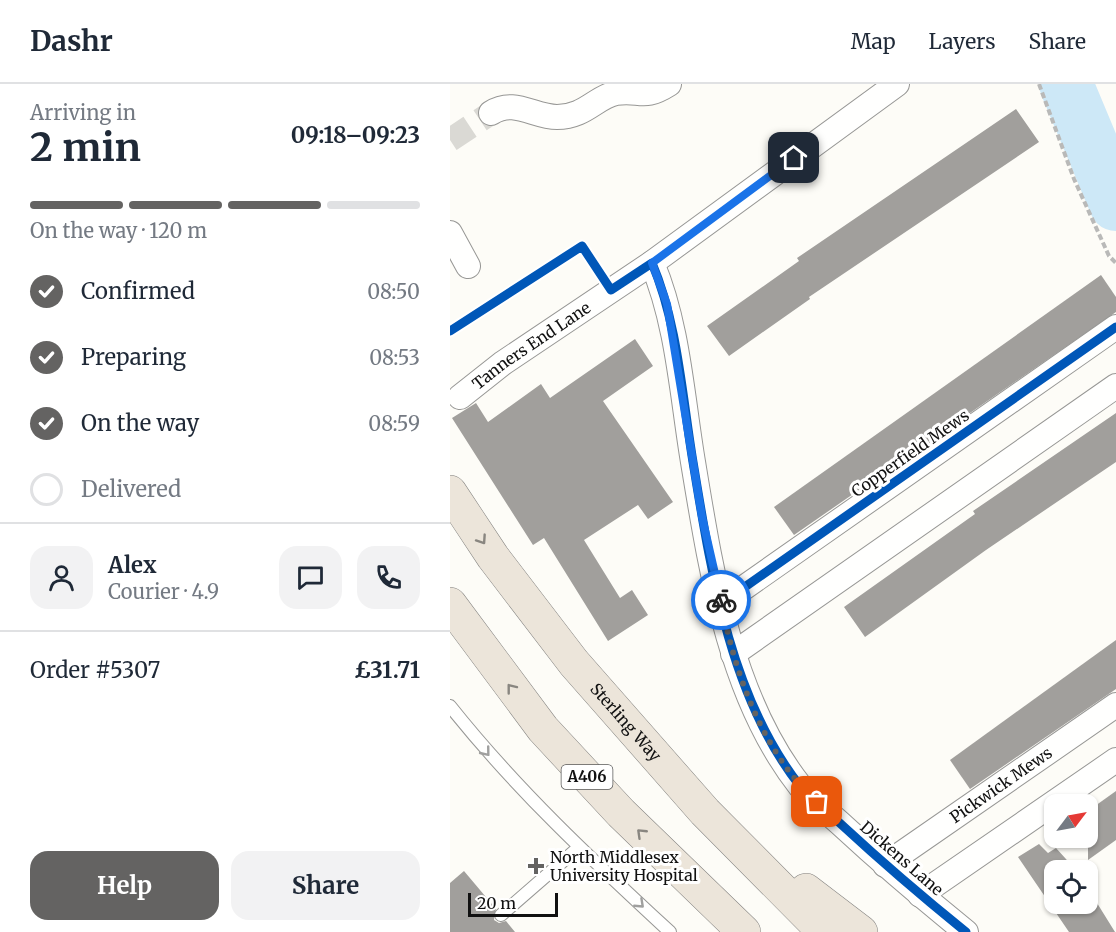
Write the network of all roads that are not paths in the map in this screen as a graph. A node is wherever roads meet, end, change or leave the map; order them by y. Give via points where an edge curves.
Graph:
1 (669, 84) edge
2 (897, 84) edge
3 (491, 113) tunnel mouth
4 (450, 233) edge
5 (652, 263) junction
6 (468, 266) dead end
7 (1116, 327) edge
8 (1116, 386) edge
9 (460, 397) dead end
10 (450, 492) edge
11 (722, 603) junction
12 (450, 604) edge
13 (733, 654) junction
14 (1116, 705) edge
15 (450, 706) edge
16 (1116, 760) edge
17 (705, 812) junction
18 (578, 848) junction
19 (885, 865) junction
20 (920, 895) junction
21 (501, 915) dead end
22 (670, 932) edge
23 (744, 932) edge
24 (824, 932) edge
25 (861, 932) edge
26 (966, 932) edge

1 - 3 street via 645,95 614,93 573,115 556,117 527,108
2 - 5 street, Tanners End Lane
4 - 6 street
5 - 9 street, Tanners End Lane via 503,363
5 - 11 street, Dickens Lane via 667,304 702,517
7 - 11 street, Copperfield Mews
8 - 13 street
10 -> 17 highway, Sterling Way via 574,663
11 - 13 street, Dickens Lane
23 -> 12 highway, A406 via 621,813 543,729
13 - 19 street, Dickens Lane via 754,709 800,787
14 - 19 street, Pickwick Mews
15 -> 18 lane via 494,761
16 - 20 street
17 - 24 highway, Sterling Way
17 - 25 highway
18 - 21 lane
18 -> 22 lane
19 - 20 street, Dickens Lane
20 - 26 street, Dickens Lane

